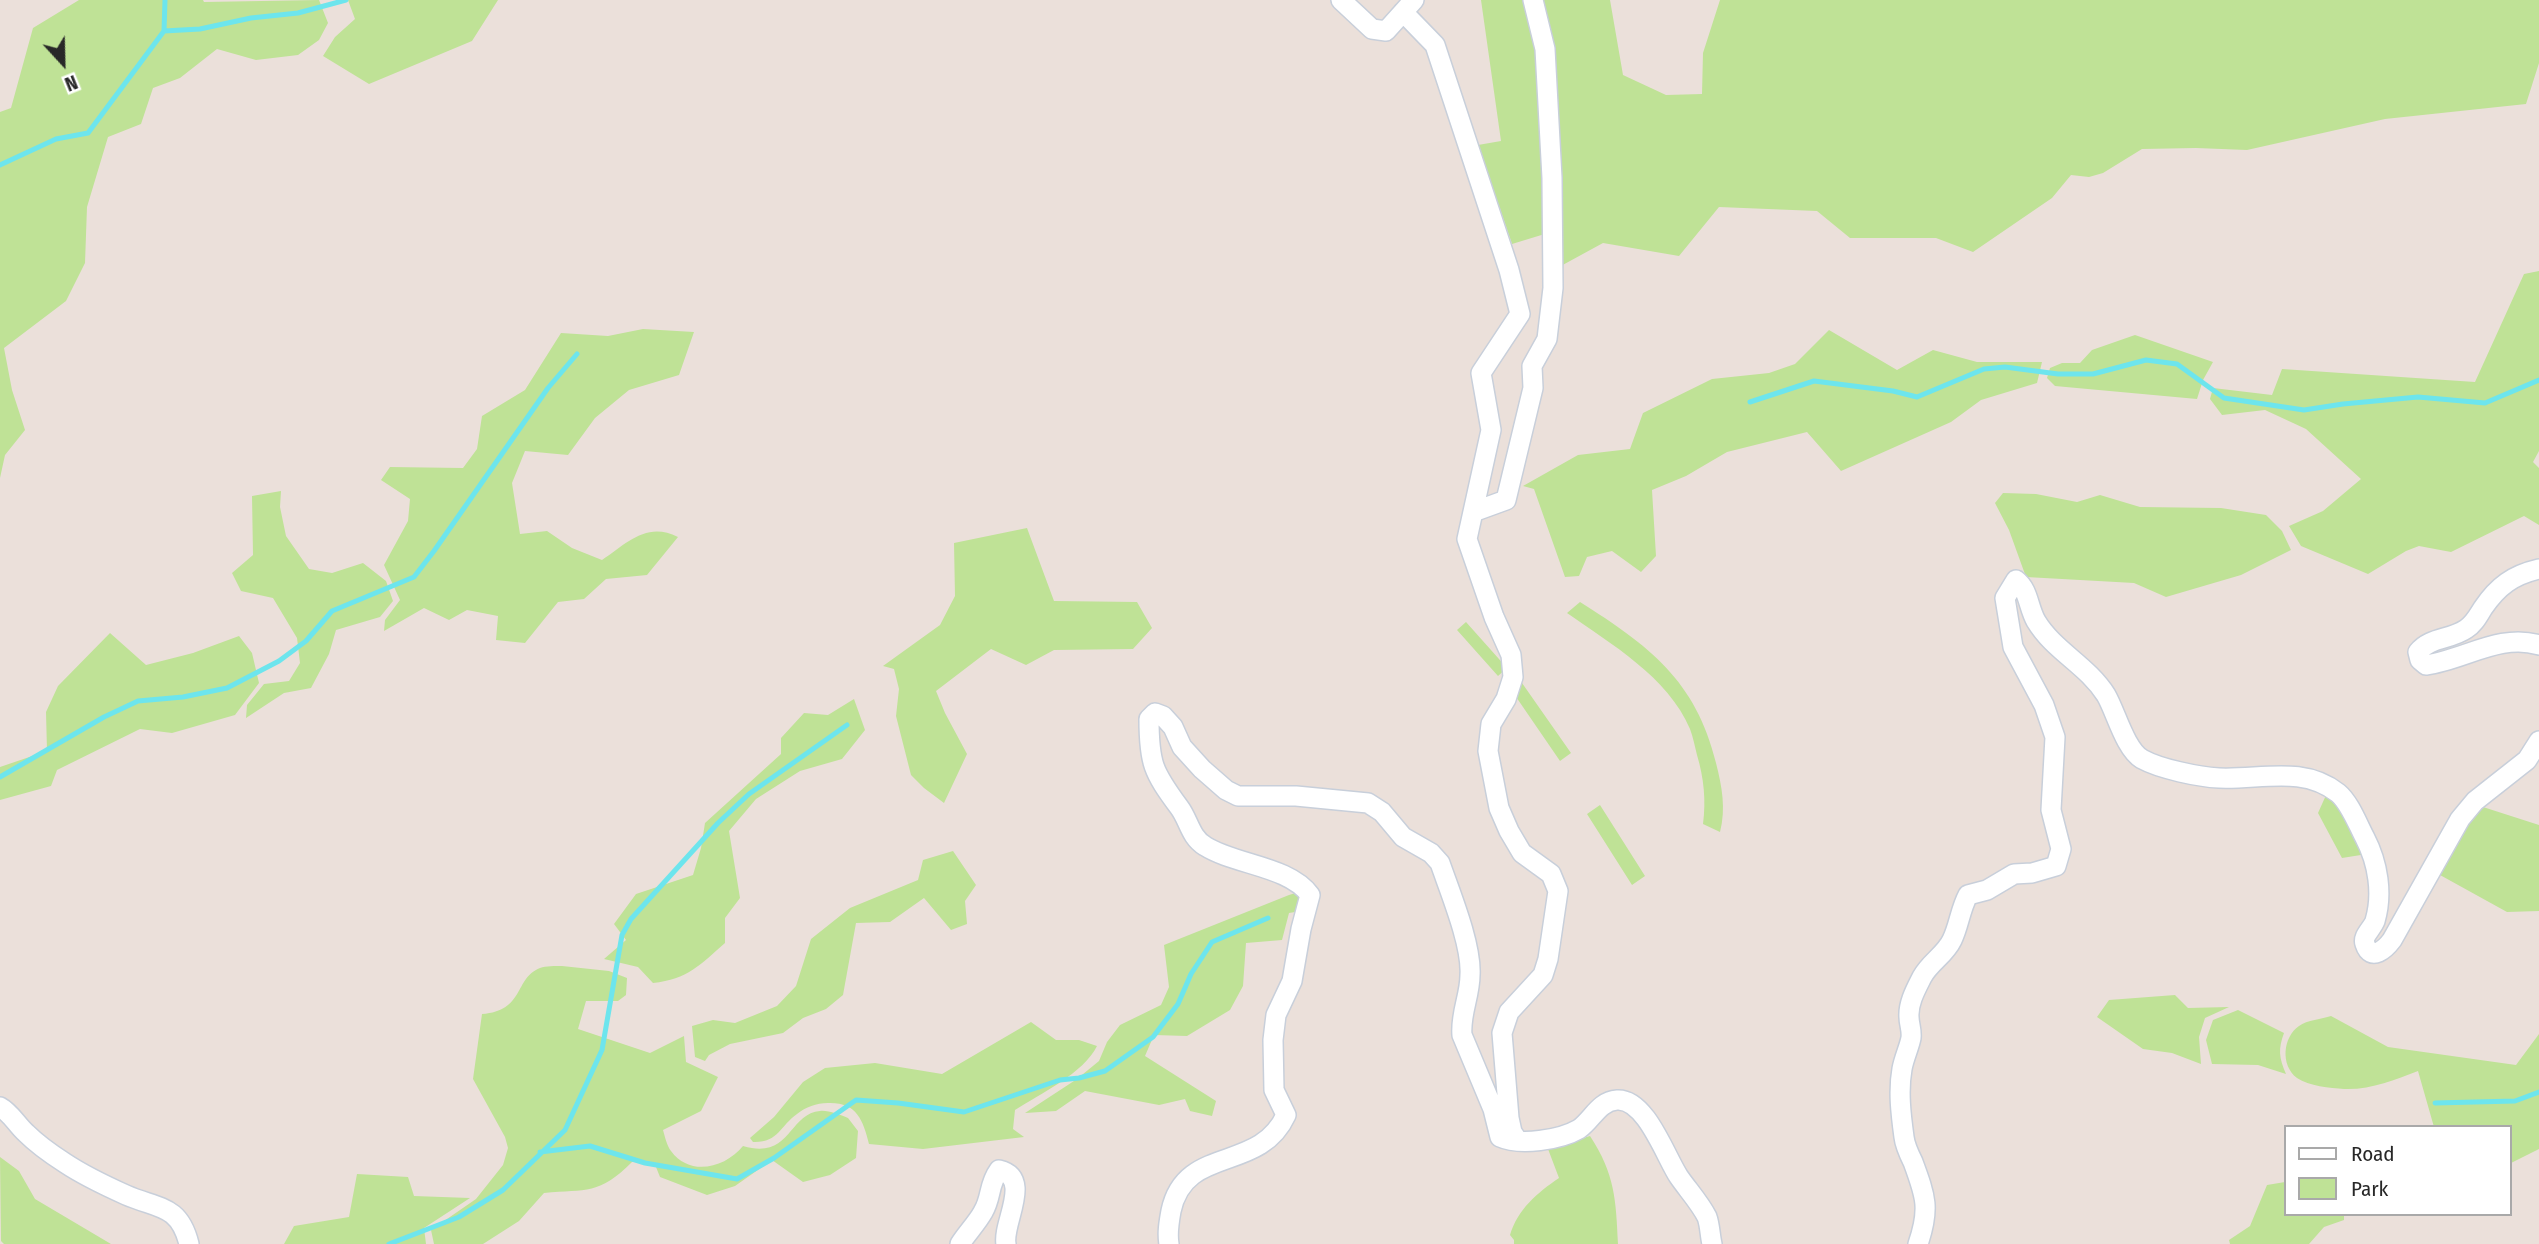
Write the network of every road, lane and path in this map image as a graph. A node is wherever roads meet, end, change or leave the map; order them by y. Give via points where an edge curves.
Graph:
1 (1341, 0) edge
2 (1533, 0) edge
3 (1409, 6) edge
4 (1473, 512) junction
5 (2539, 569) edge
6 (2539, 645) edge
7 (2539, 741) edge
8 (0, 1107) edge
9 (1518, 1141) junction
10 (188, 1244) edge
11 (960, 1244) edge
12 (1006, 1244) edge
13 (1169, 1244) edge
14 (1712, 1244) edge
15 (1918, 1244) edge

1 - 3 street via 1372,29 1386,31
2 - 4 street via 1545,49 1553,288 1547,339 1532,366 1533,388 1506,500
3 - 4 street via 1435,45 1520,314 1481,373 1490,430
4 - 9 street via 1467,539 1511,655 1513,677 1491,724 1492,780 1499,808 1522,853 1551,874 1558,891 1543,975 1509,1012 1502,1033 1508,1118
5 - 6 street via 2510,579 2494,592 2473,624 2452,637 2424,644 2418,652 2426,665 2492,645
7 - 15 street via 2527,760 2474,801 2398,932 2382,952 2370,952 2365,937 2379,903 2376,862 2340,794 2304,776 2216,778 2142,758 2133,750 2095,679 2045,635 2024,586 2016,580 2006,598 2006,612 2013,647 2044,705 2055,737 2051,810 2061,849 2056,866 2014,874 1968,895 1949,947 1931,962 1911,1001 1912,1029 1900,1096 1904,1141 1927,1207
8 - 10 street via 66,1164 173,1213 185,1229
9 - 13 street via 1500,1137 1462,1035 1460,1023 1471,974 1468,946 1440,863 1403,837 1368,803 1238,796 1226,790 1182,747 1163,716 1155,713 1149,719 1157,779 1183,812 1192,835 1203,846 1284,875 1303,885 1310,895 1292,981 1276,1015 1274,1090 1286,1115 1282,1125 1241,1156 1209,1164 1182,1182 1174,1198
9 - 14 street via 1571,1132 1604,1104 1618,1100 1632,1104 1655,1131 1708,1219
11 - 12 street via 984,1212 991,1180 999,1170 1008,1172 1016,1195

